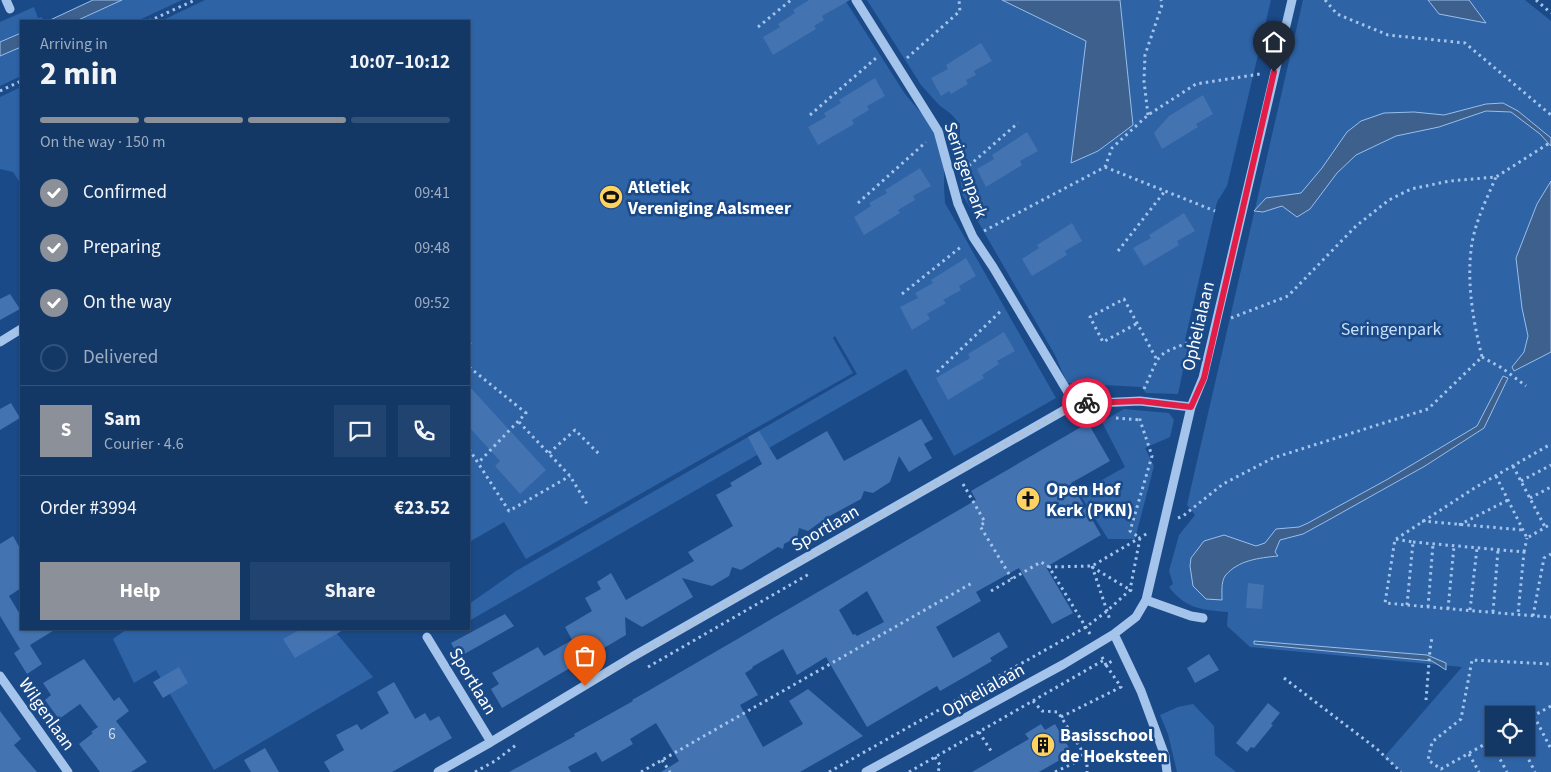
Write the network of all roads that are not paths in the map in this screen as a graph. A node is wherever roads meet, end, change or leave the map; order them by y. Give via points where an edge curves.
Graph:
1 (6, 0) edge
2 (856, 0) edge
3 (1292, 0) edge
4 (10, 10) dead end
5 (20, 330) edge
6 (0, 342) edge
7 (1075, 404) junction
8 (1191, 407) junction
9 (1146, 600) junction
10 (1203, 618) dead end
11 (1114, 634) junction
12 (427, 637) dead end
13 (0, 676) edge
14 (492, 742) junction
15 (68, 772) edge
16 (438, 772) edge
17 (866, 772) edge
18 (1167, 772) edge

1 - 4 street
2 - 7 street, Seringenpark via 938,131 958,204 973,237
3 - 8 street, Ophelialaan via 1204,378
5 - 6 street
7 - 8 street, Sportlaan via 1140,401
7 - 14 street, Sportlaan via 632,657
8 - 9 street, Ophelialaan
9 - 10 street
9 - 11 street, Ophelialaan via 1136,617
11 - 17 street, Ophelialaan
11 - 18 street via 1166,756
12 - 14 street, Sportlaan
13 - 15 street, Wilgenlaan
14 - 16 street, Sportlaan

